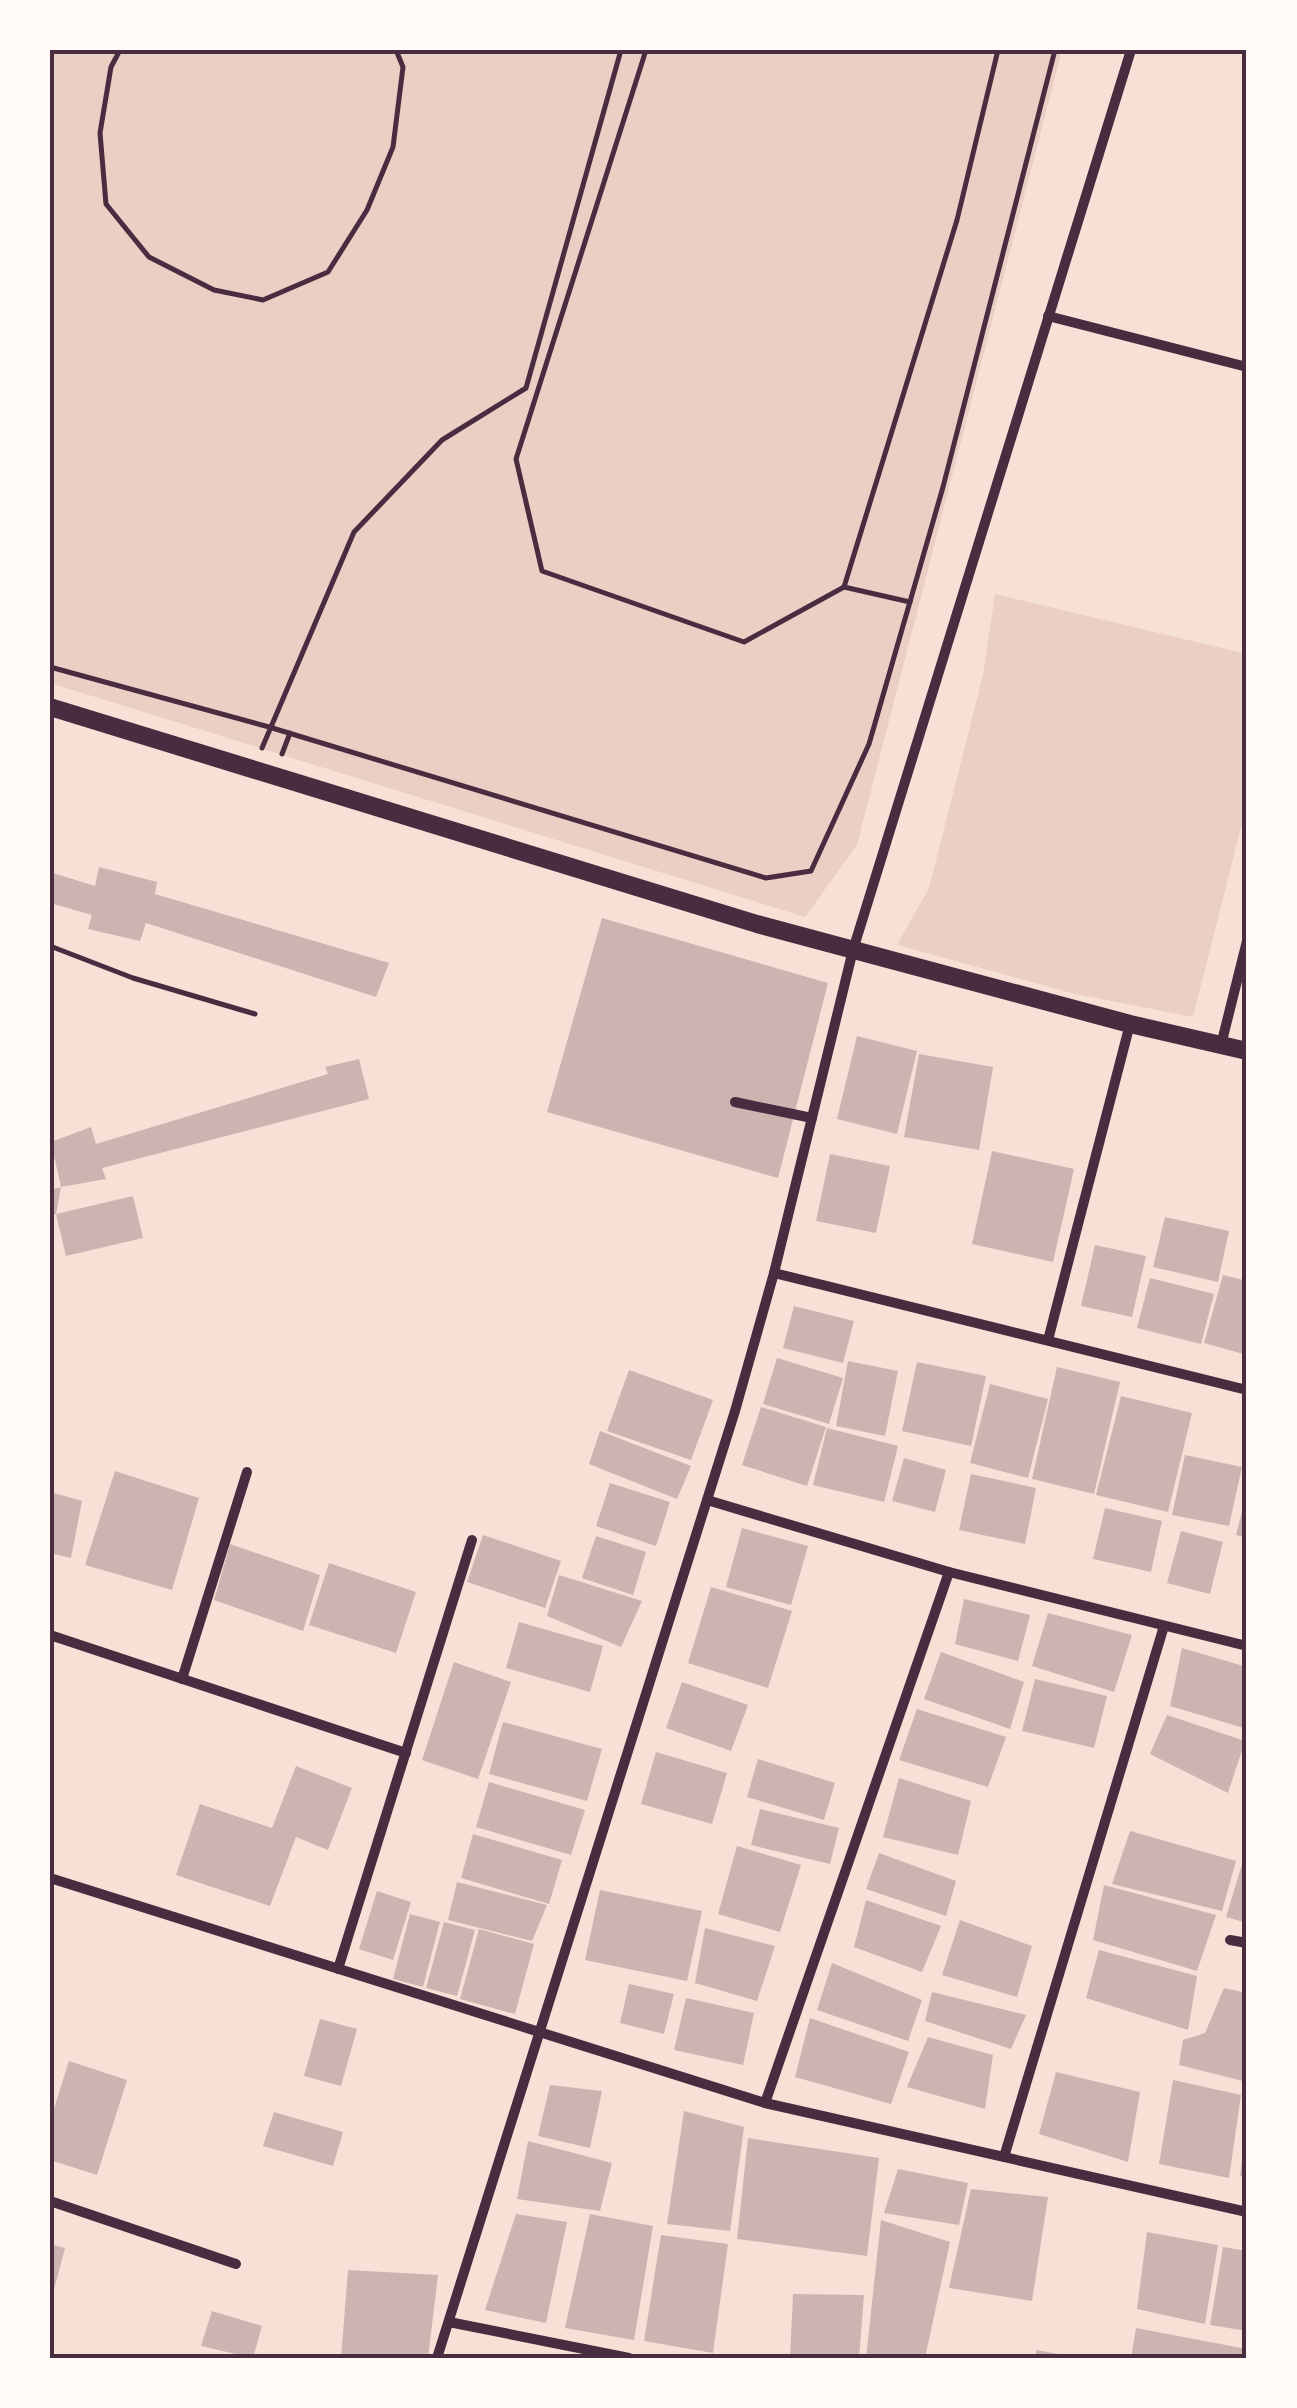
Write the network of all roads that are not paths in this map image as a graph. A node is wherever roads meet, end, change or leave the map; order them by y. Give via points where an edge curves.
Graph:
1 (1131, 50) edge
2 (1048, 316) junction
3 (1247, 367) edge
4 (50, 707) edge
5 (1247, 941) edge
6 (853, 950) junction
7 (1130, 1024) junction
8 (1221, 1045) junction
9 (1247, 1051) edge
10 (736, 1102) dead end
11 (812, 1118) junction
12 (774, 1273) junction
13 (1048, 1340) junction
14 (1247, 1390) edge
15 (248, 1472) dead end
16 (708, 1500) junction
17 (472, 1540) dead end
18 (949, 1572) junction
19 (1164, 1626) junction
20 (50, 1636) edge
21 (1247, 1646) edge
22 (182, 1678) junction
23 (406, 1753) junction
24 (50, 1878) edge
25 (1230, 1940) dead end
26 (1247, 1944) edge
27 (338, 1969) junction
28 (540, 2032) junction
29 (766, 2103) junction
30 (1004, 2157) junction
31 (50, 2200) edge
32 (1247, 2212) edge
33 (236, 2264) dead end
34 (449, 2322) junction
35 (438, 2358) edge
36 (629, 2358) edge

1 - 2 street
2 - 3 street
2 - 6 street
4 - 6 street
5 - 8 street
6 - 7 street
6 - 11 street
7 - 8 street
7 - 13 street
8 - 9 street
10 - 11 street
11 - 12 street
12 - 13 street
12 - 16 street
13 - 14 street
15 - 22 street
16 - 18 street
16 - 28 street
17 - 23 street
18 - 19 street
18 - 29 street
19 - 21 street
19 - 30 street
20 - 22 street
22 - 23 street
23 - 27 street
24 - 27 street
25 - 26 street
27 - 28 street
28 - 29 street
28 - 34 street
29 - 30 street
30 - 32 street
31 - 33 street
34 - 35 street
34 - 36 street

